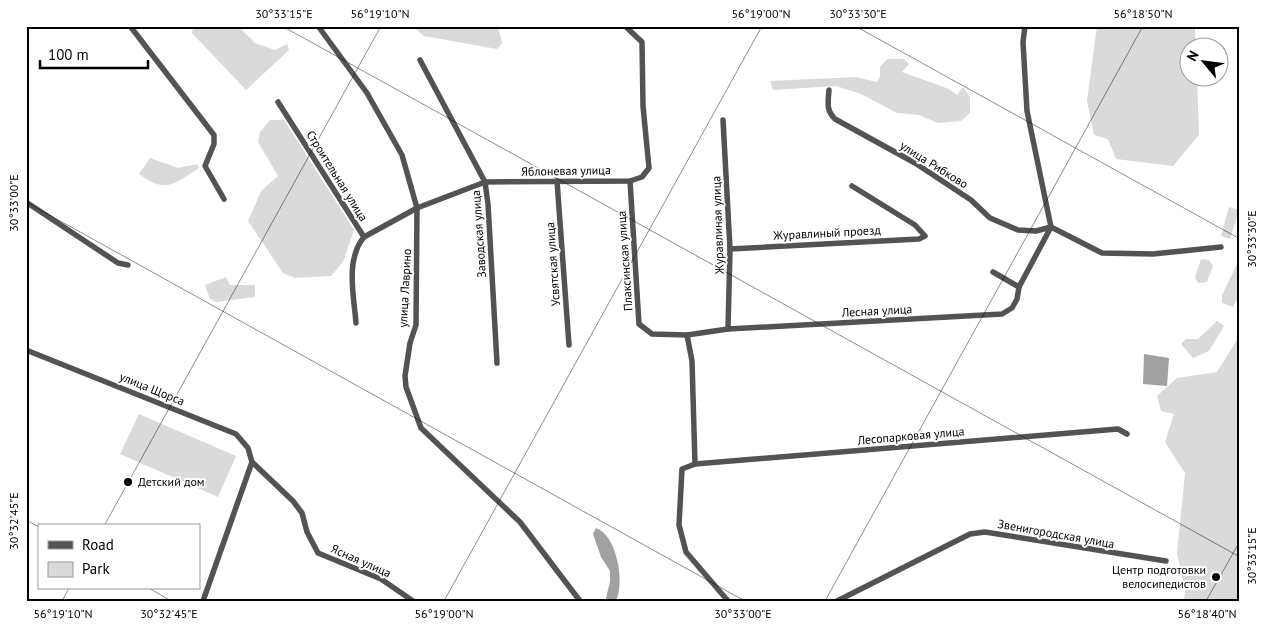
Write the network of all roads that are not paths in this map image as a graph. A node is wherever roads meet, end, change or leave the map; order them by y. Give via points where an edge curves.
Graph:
1 (130, 26) edge
2 (318, 26) edge
3 (625, 26) edge
4 (1025, 26) edge
5 (420, 60) dead end
6 (829, 90) dead end
7 (278, 102) dead end
8 (723, 120) dead end
9 (557, 181) junction
10 (630, 181) junction
11 (485, 182) junction
12 (852, 186) dead end
13 (224, 199) dead end
14 (26, 202) edge
15 (418, 208) junction
16 (1051, 227) junction
17 (364, 237) junction
18 (1221, 247) dead end
19 (730, 249) junction
20 (128, 265) dead end
21 (993, 272) dead end
22 (1019, 287) junction
23 (356, 323) dead end
24 (728, 329) junction
25 (652, 334) joint
26 (687, 335) junction
27 (569, 345) dead end
28 (26, 350) edge
29 (497, 363) dead end
30 (1127, 434) dead end
31 (253, 463) junction
32 (695, 464) junction
33 (1166, 561) dead end
34 (203, 601) edge
35 (413, 601) edge
36 (580, 601) edge
37 (728, 601) edge
38 (837, 601) edge

1 - 13 street via 214,135 214,144 205,166
2 - 15 street, улица Лаврино via 367,93 402,155
3 - 10 street via 642,42 649,168 642,177
4 - 16 street via 1027,111
5 - 11 street, Заводская улица
6 - 16 street, улица Рибково via 827,107 836,119 914,163 971,200 990,218 1018,230 1036,231
7 - 17 street, Строительная улица
8 - 19 street, Журавлиная улица
9 - 10 street, Яблоневая улица
9 - 11 street, Яблоневая улица
9 - 27 street, Усвятская улица
10 - 25 street, Плаксинская улица via 639,324
11 - 15 street, Яблоневая улица
11 - 29 street, Заводская улица
12 - 19 street, Журавлиный проезд via 915,226 925,236
14 - 20 street via 118,263
15 - 17 street, Яблоневая улица
15 - 36 street, улица Лаврино via 416,325 405,376 417,421 425,434 486,487 520,522
16 - 18 street via 1102,253 1153,254
16 - 22 street, Лесная улица
17 - 23 street, Строительная улица via 357,246 352,269
19 - 24 street, Журавлиная улица
21 - 22 street
22 - 24 street, Лесная улица via 1012,308 1002,314
24 - 26 street, Лесная улица
25 - 26 street, Лесная улица
26 - 32 street via 692,361
28 - 31 street, улица Щорса via 236,434 248,448
30 - 32 street, Лесопарковая улица via 1118,429
31 - 34 street
31 - 35 street, Ясная улица via 302,513 318,553 381,579
32 - 37 street via 682,469 679,525 686,552
33 - 38 street, Звенигородская улица via 985,532 970,534

